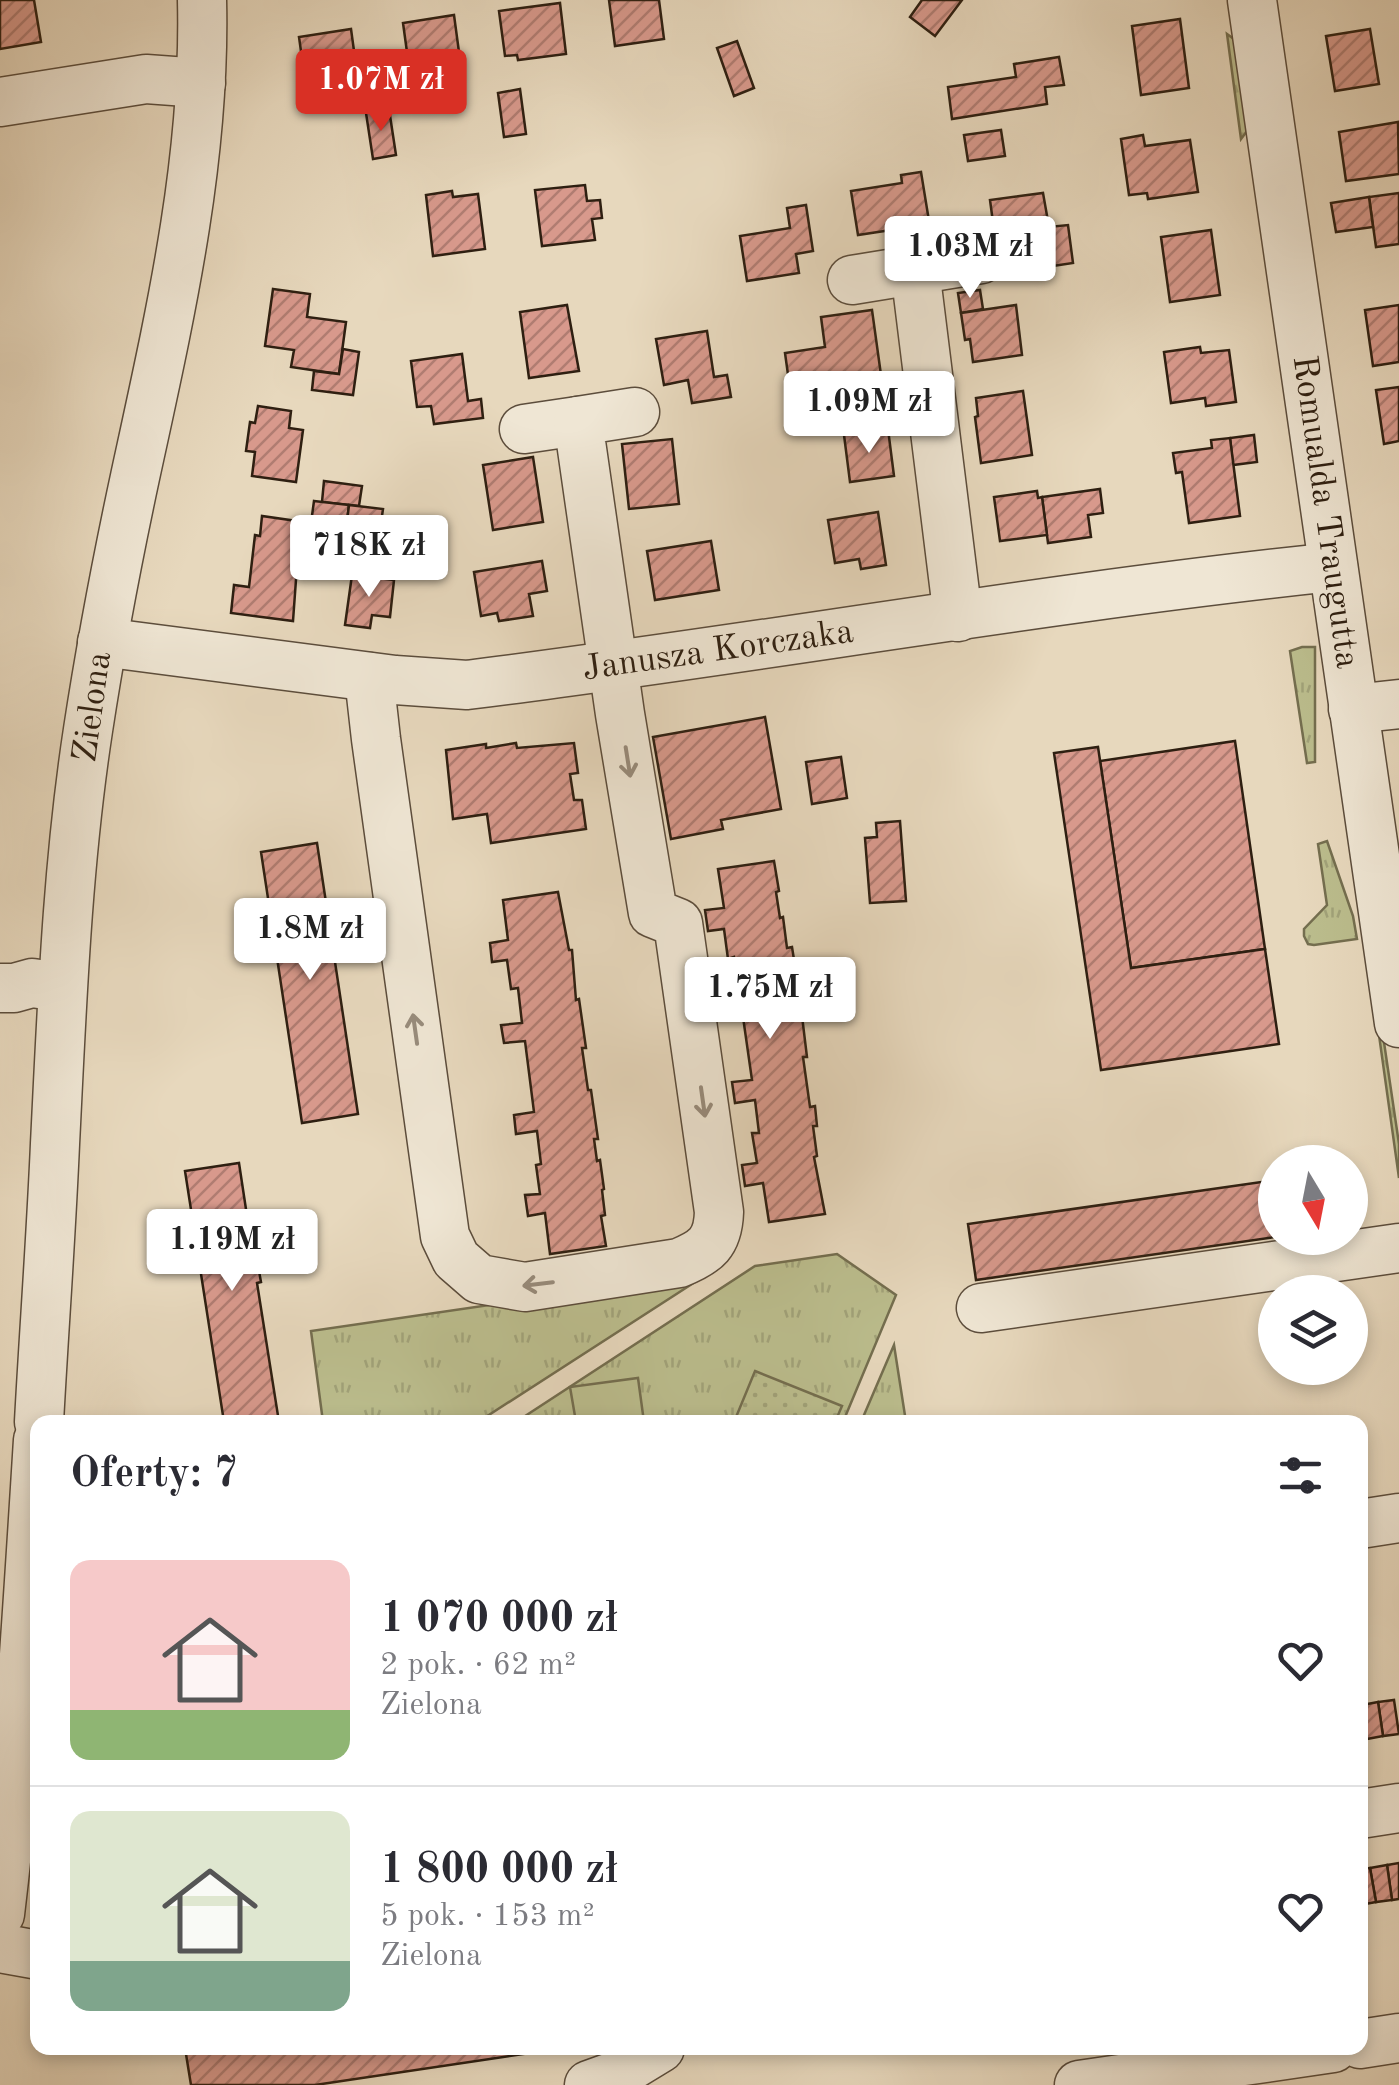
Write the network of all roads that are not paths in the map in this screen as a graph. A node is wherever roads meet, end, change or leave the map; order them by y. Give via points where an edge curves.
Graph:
1 (202, 0) edge
2 (1252, 0) edge
3 (201, 83) junction
4 (0, 102) edge
5 (981, 259) dead end
6 (915, 270) junction
7 (852, 280) dead end
8 (635, 412) dead end
9 (578, 421) junction
10 (524, 429) dead end
11 (1334, 567) junction
12 (958, 617) junction
13 (102, 642) junction
14 (612, 666) junction
15 (370, 677) junction
16 (1376, 706) edge
17 (0, 988) edge
18 (62, 988) junction
19 (1399, 1023) edge
20 (1399, 1248) edge
21 (981, 1308) dead end
22 (38, 1415) edge
23 (1399, 1518) edge
24 (1368, 1523) edge
25 (30, 1648) edge
26 (1399, 1808) edge
27 (1368, 1813) edge
28 (0, 1914) edge
29 (0, 1948) edge
30 (30, 1954) edge
31 (1399, 2038) edge
32 (1368, 2043) edge
33 (648, 2055) edge
34 (1285, 2055) edge
35 (589, 2085) edge
36 (1079, 2085) edge

1 - 3 street, Zielona
2 - 11 street, Romualda Traugutta
3 - 4 street via 146,78
3 - 13 street, Zielona via 174,293
5 - 6 street
6 - 7 street
6 - 12 street
8 - 9 street
9 - 10 street
9 - 14 street
11 - 12 street, Janusza Korczaka
11 - 16 street, Romualda Traugutta
12 - 14 street, Janusza Korczaka
13 - 15 street, Janusza Korczaka
13 - 18 street, Zielona
14 - 15 street, Janusza Korczaka via 467,685
14 -> 15 street via 654,913 678,924 718,1231 701,1254 679,1263 525,1287 479,1278 456,1259 445,1236
16 - 19 street, Romualda Traugutta
17 - 18 street
18 - 22 street, Zielona
20 - 21 street
23 - 24 street
25 - 28 street
26 - 27 street
29 - 30 street
31 - 32 street
33 - 35 street
34 - 36 street

